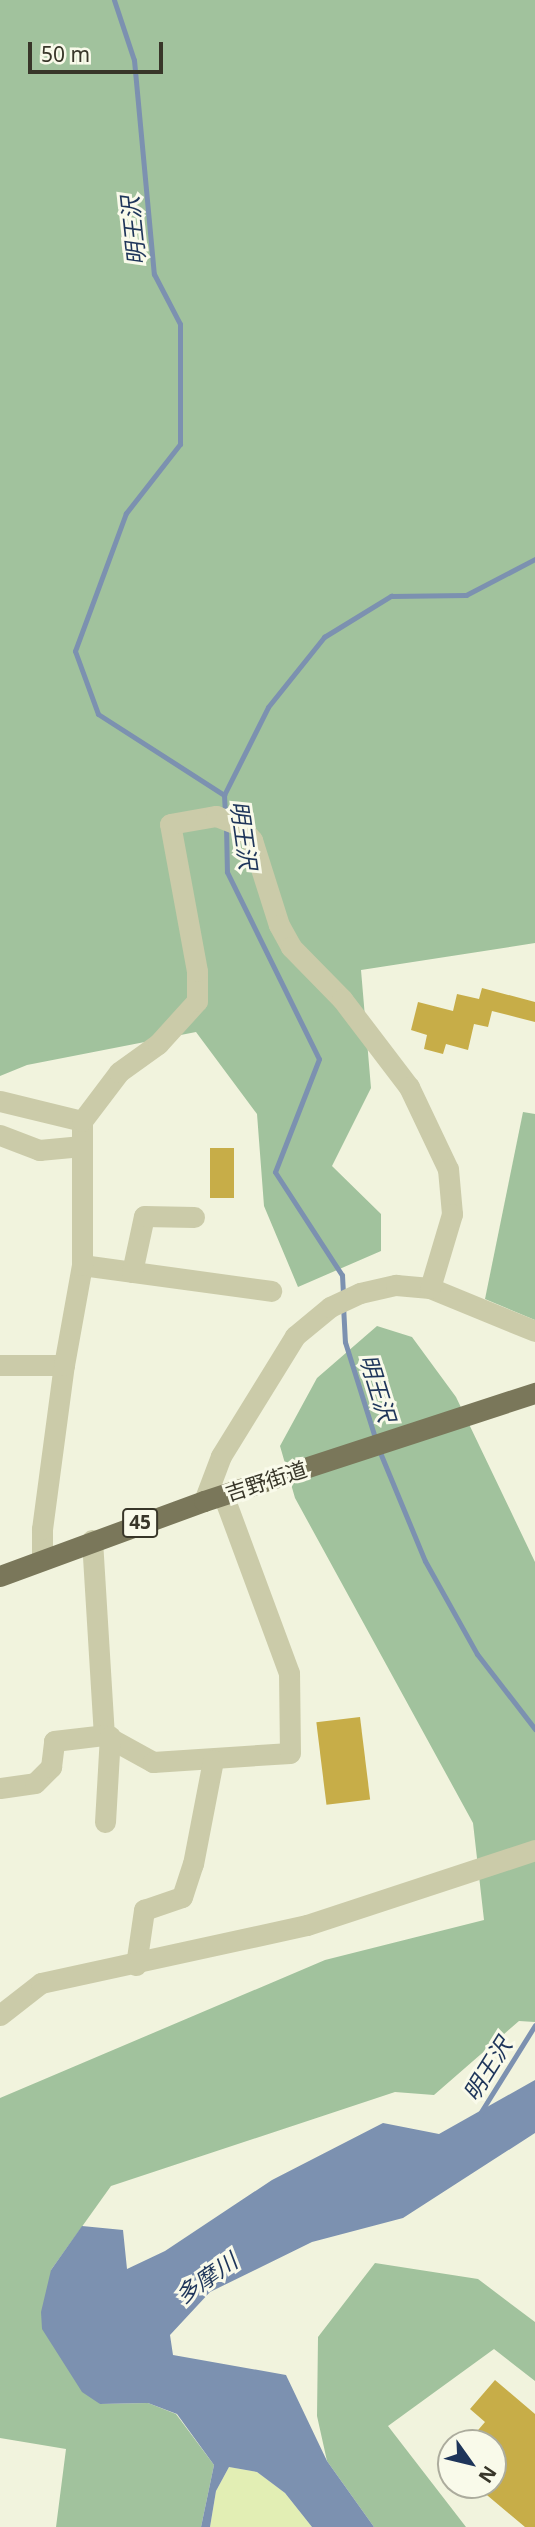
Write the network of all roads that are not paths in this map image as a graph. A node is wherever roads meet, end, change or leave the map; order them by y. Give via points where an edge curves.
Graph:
1 (0, 1101) edge
2 (82, 1121) junction
3 (0, 1135) edge
4 (82, 1146) junction
5 (194, 1217) dead end
6 (82, 1265) junction
7 (132, 1272) junction
8 (430, 1288) junction
9 (271, 1291) dead end
10 (535, 1331) edge
11 (0, 1365) edge
12 (64, 1366) junction
13 (535, 1393) edge
14 (214, 1498) junction
15 (92, 1540) junction
16 (42, 1560) junction
17 (0, 1576) edge
18 (107, 1736) junction
19 (213, 1760) junction
20 (0, 1788) edge
21 (105, 1822) dead end
22 (535, 1850) edge
23 (136, 1965) junction
24 (0, 2015) edge

1 - 2 street
2 - 4 street
2 - 8 street via 119,1072 158,1044 197,1001 197,971 170,824 230,818 252,841 279,925 291,947 364,1027 409,1087 438,1140 448,1169 452,1214
3 - 4 street via 39,1150
4 - 6 street
5 - 7 street via 144,1216
6 - 7 street
6 - 12 street
7 - 9 street
8 - 10 street
8 - 14 street via 396,1285 360,1293 330,1307 295,1336 221,1456
11 - 12 street
12 - 16 street
13 - 14 main road, 吉野街道 / 45
14 - 15 main road, 吉野街道 / 45
14 - 19 street via 289,1673 290,1753
15 - 16 main road, 吉野街道 / 45
15 - 18 street
16 - 17 main road, 吉野街道 / 45
18 - 19 street via 153,1762
18 - 20 street via 54,1741 51,1767 35,1783
18 - 21 street
19 - 23 street via 183,1897 144,1910
22 - 23 street via 307,1925
23 - 24 street via 41,1983

